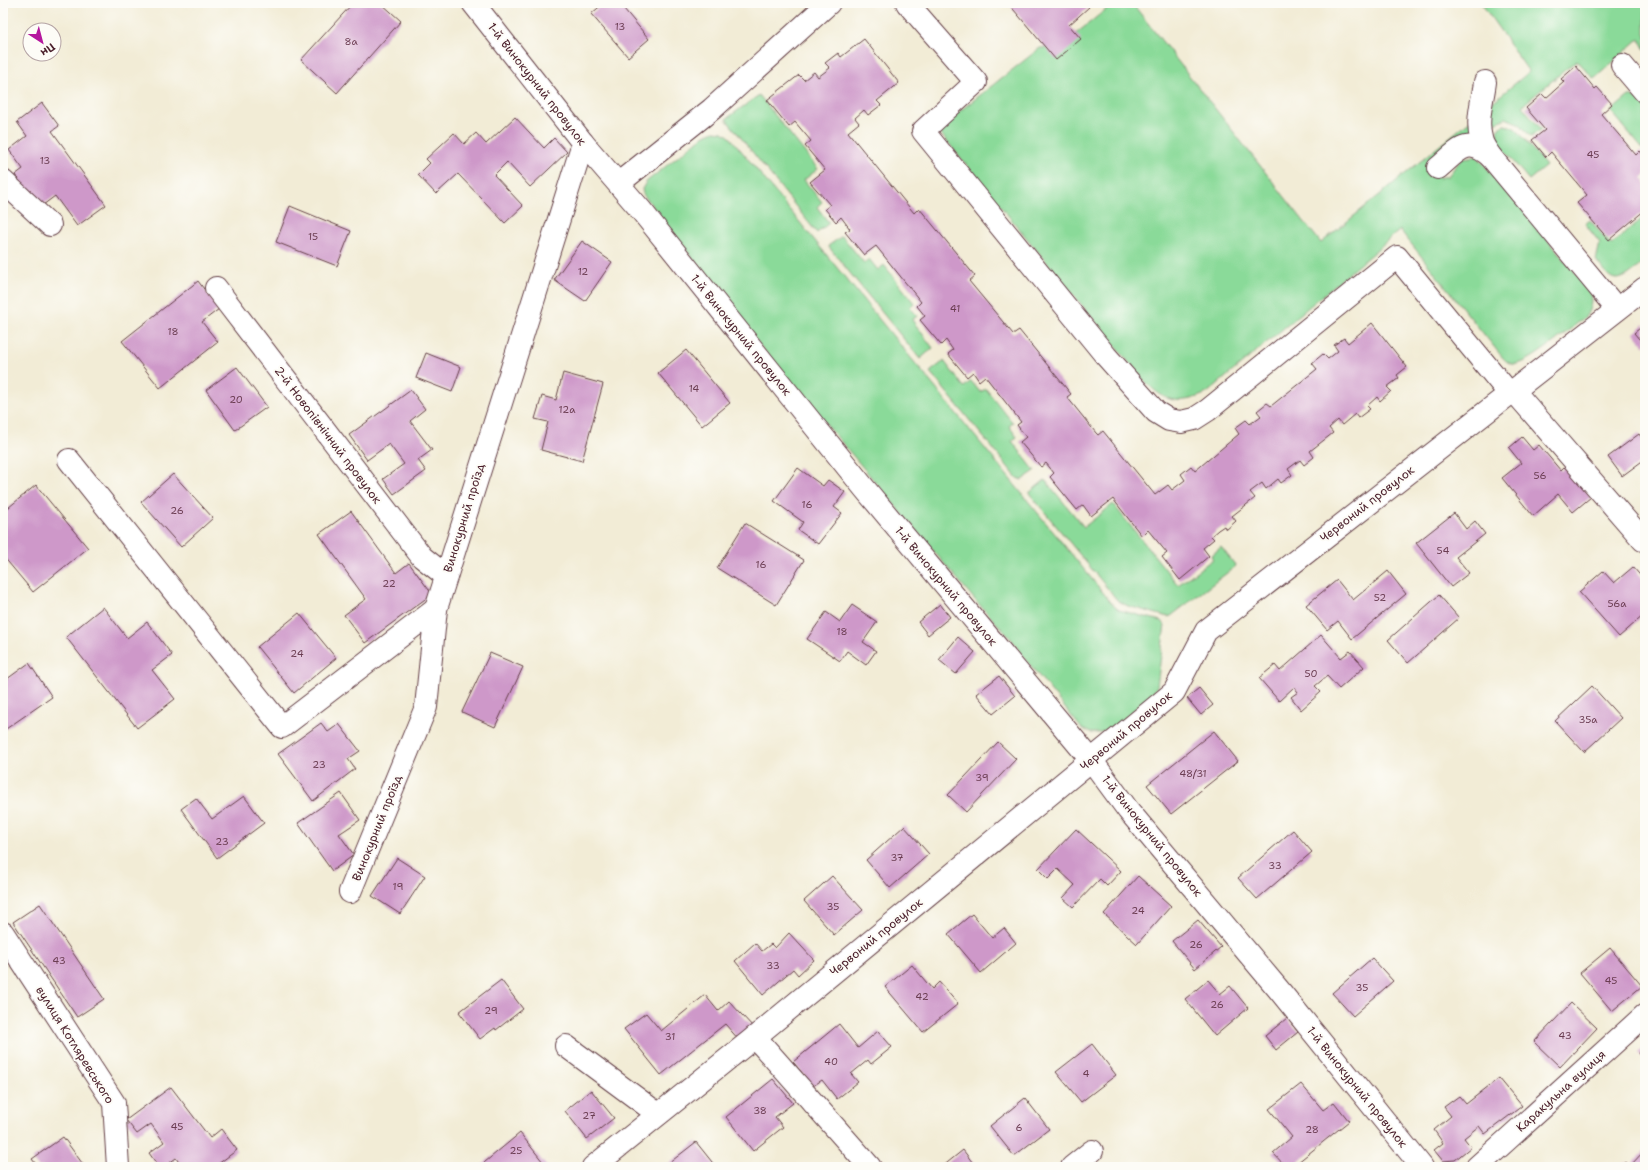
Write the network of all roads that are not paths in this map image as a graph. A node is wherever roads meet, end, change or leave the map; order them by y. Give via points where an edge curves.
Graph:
1 (473, 3) edge
2 (829, 3) edge
3 (907, 3) edge
4 (1622, 65) dead end
5 (1485, 82) dead end
6 (1645, 92) edge
7 (582, 143) junction
8 (1491, 157) junction
9 (1438, 168) dead end
10 (3, 181) edge
11 (619, 183) junction
12 (50, 225) dead end
13 (216, 288) dead end
14 (1645, 288) edge
15 (1617, 309) junction
16 (1511, 392) junction
17 (69, 460) dead end
18 (1643, 540) dead end
19 (446, 576) junction
20 (436, 609) junction
21 (1092, 761) junction
22 (350, 892) dead end
23 (3, 932) edge
24 (1645, 1015) edge
25 (755, 1037) junction
26 (566, 1046) dead end
27 (658, 1114) junction
28 (1092, 1151) dead end
29 (118, 1167) edge
30 (594, 1167) edge
31 (870, 1167) edge
32 (1072, 1167) edge
33 (1422, 1167) edge
34 (1477, 1167) edge

1 - 7 street, 1-й Винокурний провулок
2 - 11 street via 712,109
3 - 16 street via 976,82 923,131 1156,412 1169,420 1181,422 1194,419 1397,256
4 - 6 street
5 - 8 street via 1479,126 1480,138
7 - 11 street, 1-й Винокурний провулок
7 - 19 street, Винокурний проїзд
8 - 9 street via 1476,146 1468,146 1460,149
8 - 15 street
10 - 12 street
11 - 21 street, 1-й Винокурний провулок via 865,489
13 - 19 street, 2-й Новопівнічний провулок via 422,557
14 - 15 street, Червоний провулок
15 - 16 street, Червоний провулок
16 - 18 street
16 - 21 street, Червоний провулок via 1206,631 1174,692
17 - 20 street via 282,727
19 - 20 street, Винокурний проїзд
20 - 22 street, Винокурний проїзд via 426,708
21 - 25 street, Червоний провулок
21 - 33 street, 1-й Винокурний провулок via 1128,810 1279,990
23 - 29 street, вулиця Котляревського via 114,1102
24 - 34 street, Каракульна вулиця
25 - 27 street, Червоний провулок
25 - 31 street
26 - 27 street
27 - 30 street, Червоний провулок
28 - 32 street

